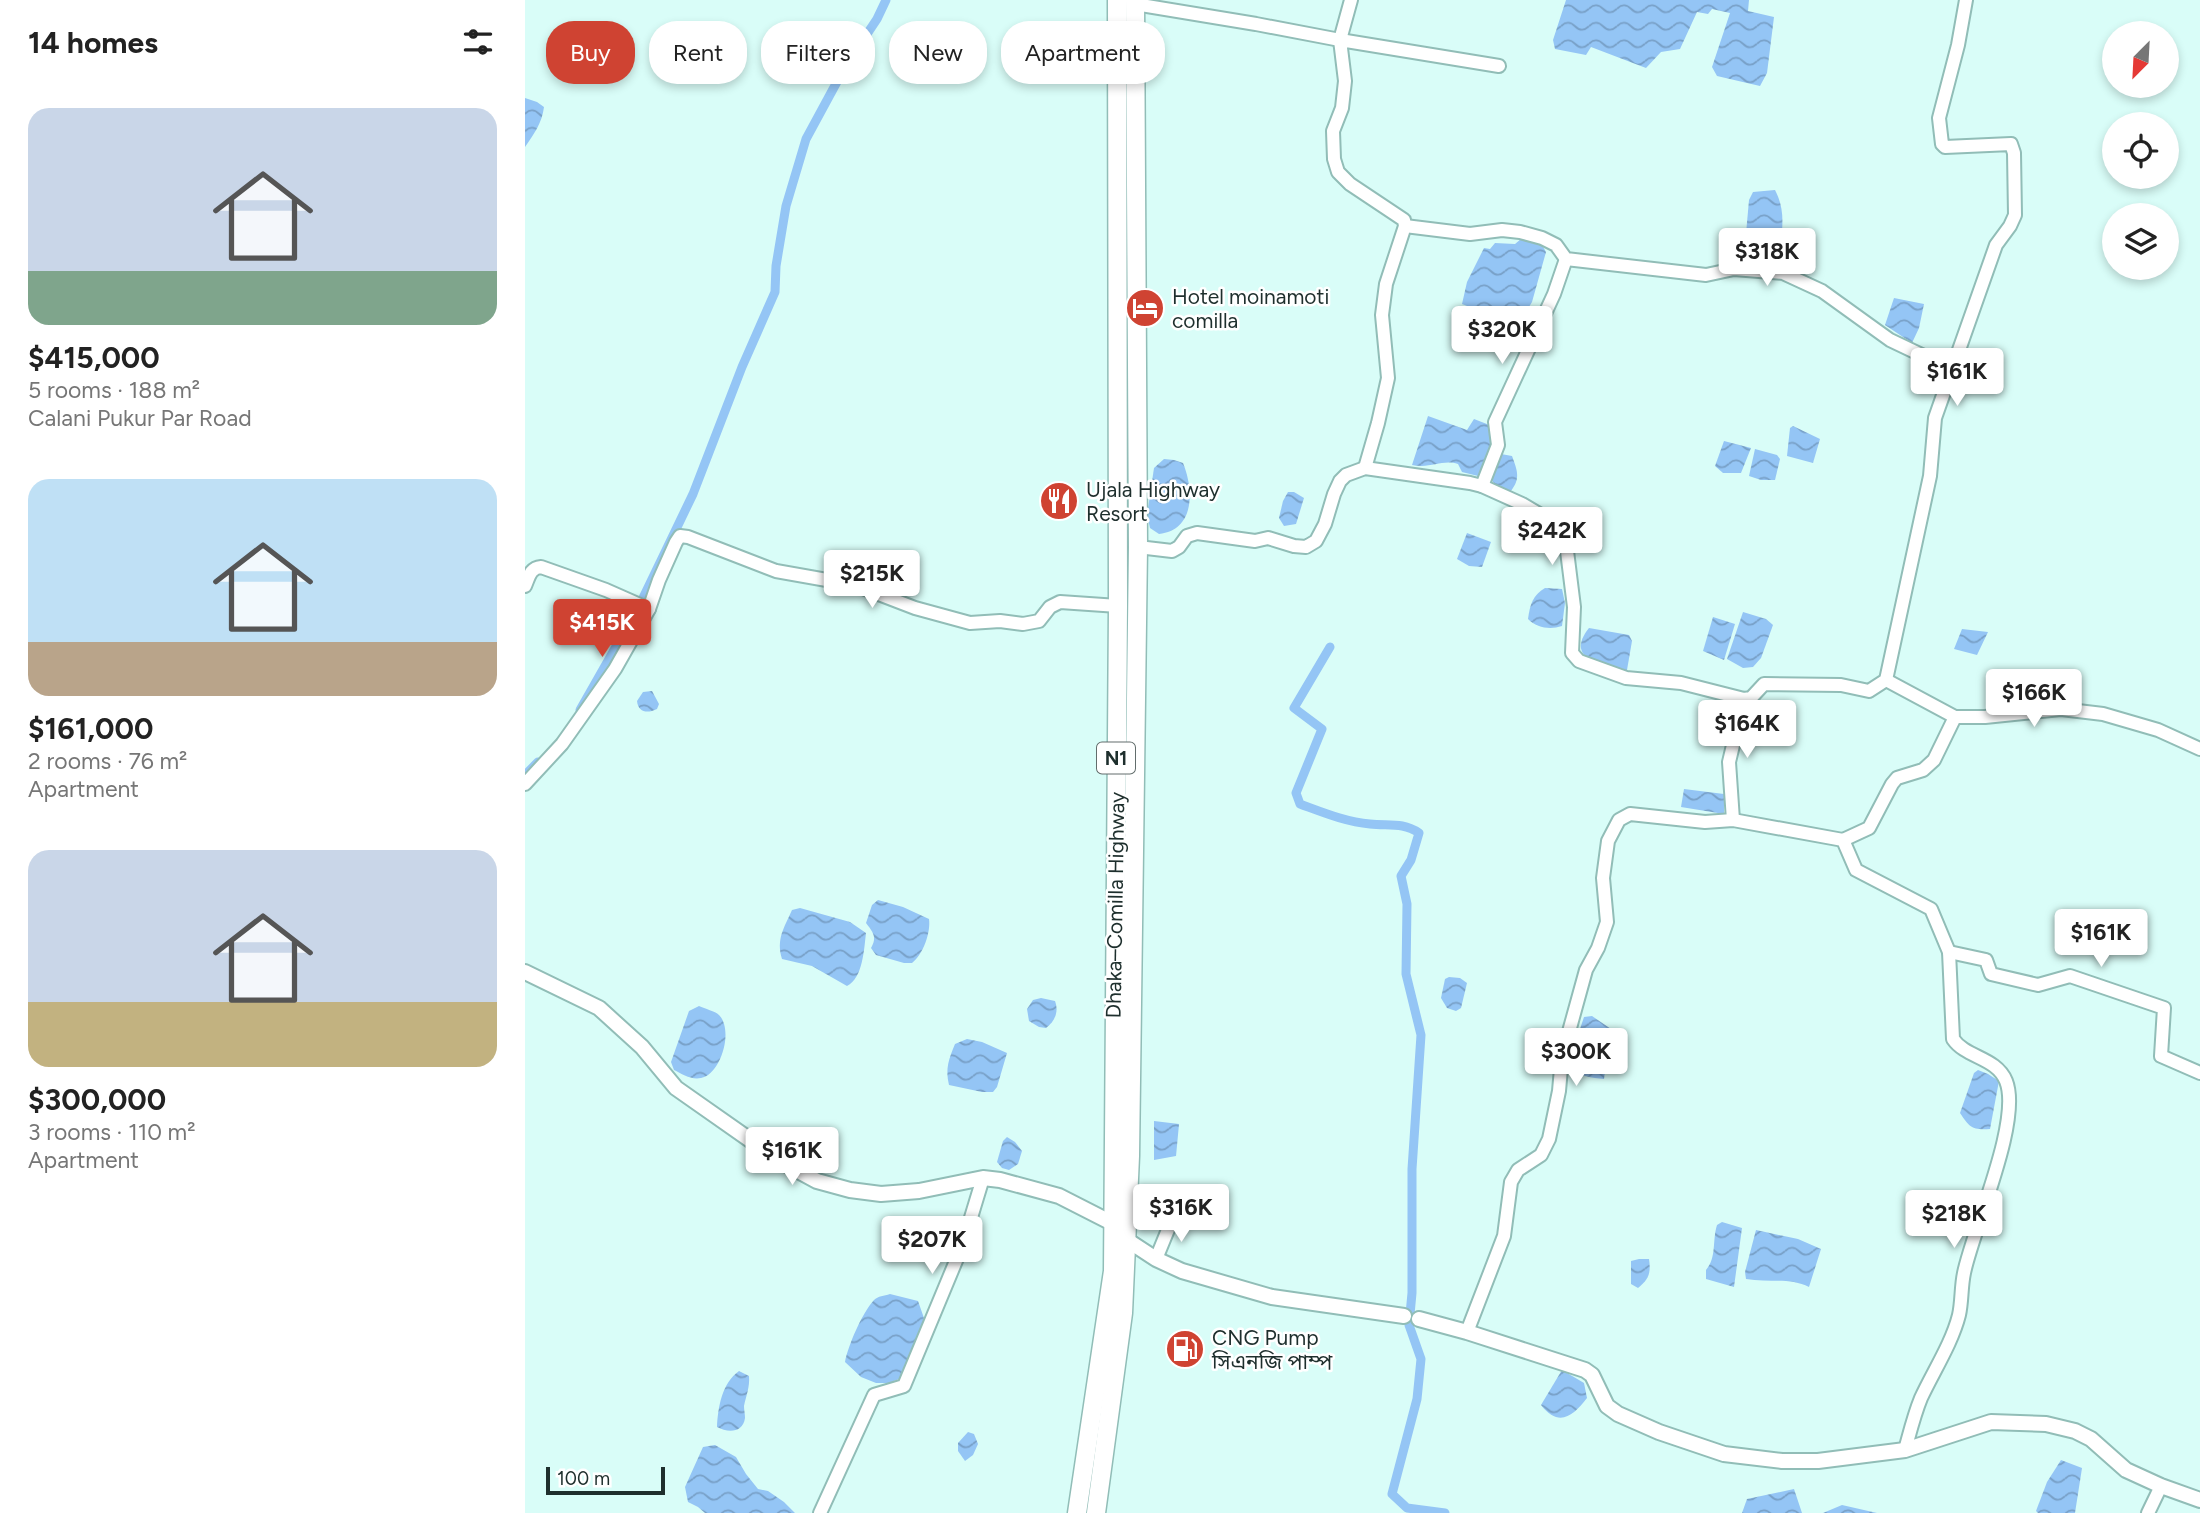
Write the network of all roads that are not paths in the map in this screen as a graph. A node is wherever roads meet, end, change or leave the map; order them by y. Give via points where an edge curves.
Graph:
1 (1117, 0) edge
2 (1351, 0) edge
3 (1966, 0) edge
4 (1135, 2) edge
5 (1340, 40) junction
6 (1499, 66) dead end
7 (1405, 226) junction
8 (1566, 259) junction
9 (1953, 370) junction
10 (1365, 468) junction
11 (1482, 486) junction
12 (1138, 547) junction
13 (525, 586) edge
14 (1118, 606) junction
15 (649, 609) junction
16 (1886, 680) junction
17 (1744, 699) junction
18 (1955, 716) junction
19 (2200, 749) edge
20 (525, 783) edge
21 (1733, 820) junction
22 (1843, 840) junction
23 (1949, 952) junction
24 (525, 972) edge
25 (2200, 1073) edge
26 (983, 1178) junction
27 (1174, 1215) dead end
28 (1112, 1223) junction
29 (1127, 1240) junction
30 (1156, 1259) junction
31 (1403, 1316) dead end
32 (1419, 1319) dead end
33 (1467, 1332) junction
34 (1905, 1450) junction
35 (2161, 1486) junction
36 (2200, 1500) edge
37 (820, 1513) edge
38 (1077, 1513) edge
39 (1097, 1513) edge
40 (2148, 1513) edge

1 - 14 highway, Dhaka–Comilla Highway / N1
2 - 5 street
3 - 9 street via 1939,118 1942,144 2011,144 2016,206 2013,221 1996,245
4 - 5 street
4 - 12 highway, N1
5 - 6 street
5 - 7 street via 1345,81 1333,131 1338,172
7 - 8 street via 1470,233 1520,232 1556,245
7 - 10 street via 1386,284 1382,315 1388,378
8 - 9 street via 1706,275 1734,269 1783,272 1822,291 1890,340
8 - 11 street via 1495,422 1498,446
9 - 16 street via 1935,418 1930,476
10 - 11 street
10 - 12 street via 1340,481 1325,524 1316,541 1306,547 1268,538 1255,541 1197,533 1172,551
11 - 17 street via 1556,524 1566,542 1574,607 1571,653 1579,661 1626,678 1681,683
12 - 29 highway, N1
13 - 15 street via 531,571 541,567
14 - 15 street via 1060,602 1039,621 970,623 855,585 776,571 680,536
14 - 28 highway, Dhaka–Comilla Highway / N1
15 - 20 street via 615,669 562,744
16 - 17 street via 1870,691 1841,685 1764,684
16 - 18 street
17 - 21 street via 1729,762
18 - 19 street via 2061,709 2103,714 2158,730
18 - 22 street via 1934,760 1923,770 1897,778 1869,828
21 - 22 street
21 - 33 street via 1706,822 1630,814 1619,820 1608,841 1602,878 1607,922 1586,970 1562,1057 1549,1139 1541,1155 1518,1170 1511,1182 1504,1236
22 - 23 street via 1856,870 1931,909
23 - 25 street via 1986,960 1991,974 2038,985 2070,976 2164,1008 2161,1056
23 - 34 street via 1953,1039 1996,1066 2006,1081 2010,1103 1964,1273 1959,1316 1921,1398
24 - 26 main road via 599,1008 642,1047 676,1088 780,1161 817,1181 881,1194
26 - 28 main road via 1059,1196
26 - 37 street via 963,1244 904,1386 874,1395
27 - 30 street
28 - 29 main road
28 - 38 highway, Dhaka–Comilla Highway / N1 via 1113,1271
29 - 30 main road
29 - 39 highway, N1 via 1119,1354
30 - 31 main road via 1258,1294
32 - 33 main road
33 - 34 main road via 1585,1370 1607,1406 1618,1414 1724,1454 1806,1461
34 - 35 main road via 1991,1422 2046,1424 2091,1439 2126,1470
35 - 36 main road
35 - 40 street

